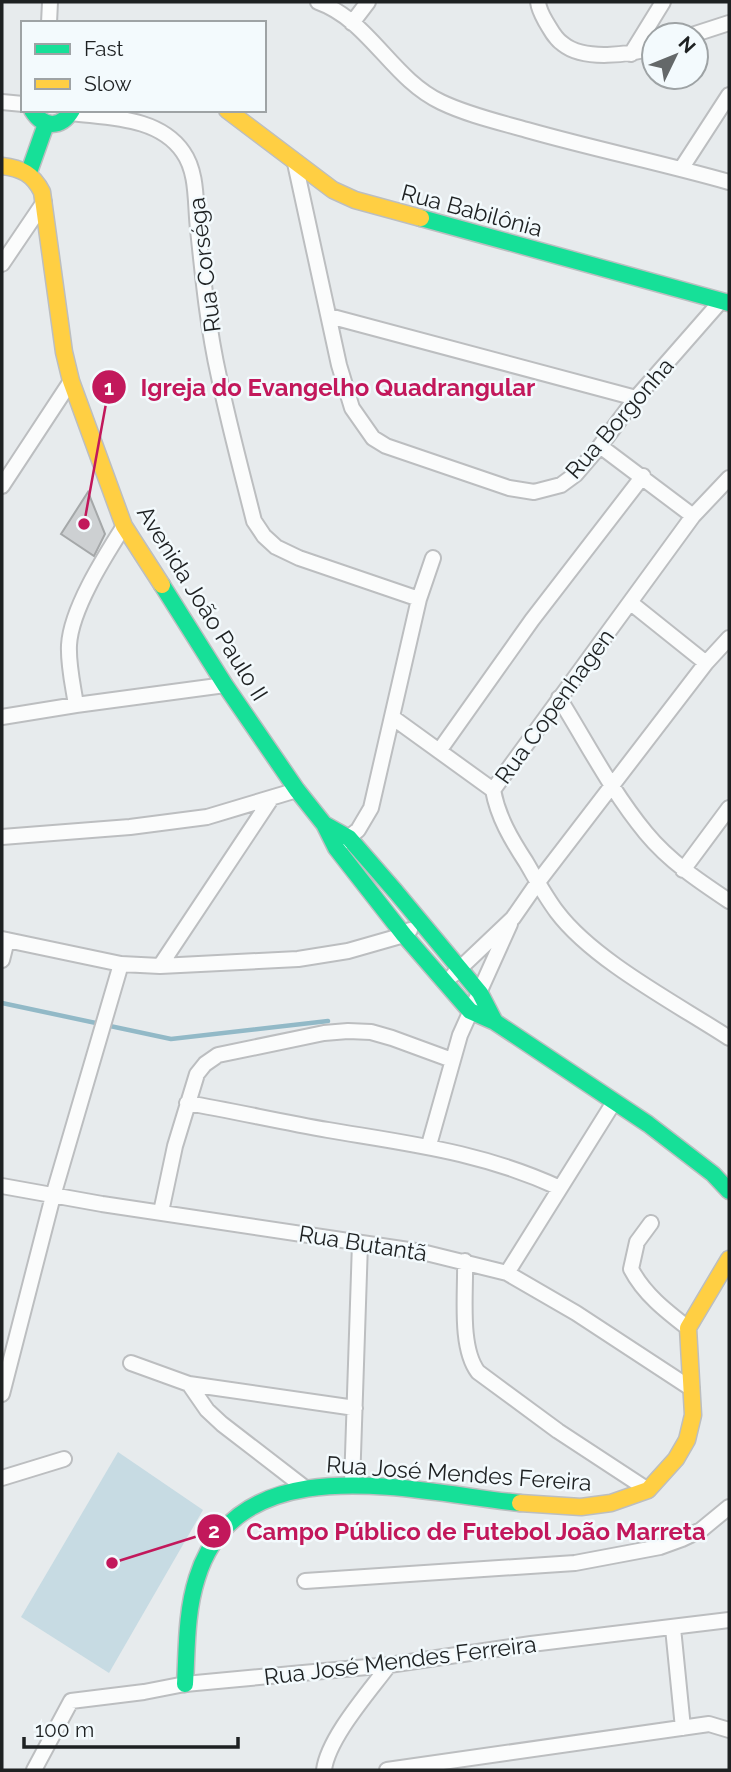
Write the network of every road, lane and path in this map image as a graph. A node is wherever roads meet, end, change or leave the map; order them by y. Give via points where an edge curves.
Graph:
1 (50, 2) edge
2 (318, 2) edge
3 (368, 2) edge
4 (538, 2) edge
5 (663, 2) edge
6 (49, 21) edge
7 (352, 23) junction
8 (729, 23) edge
9 (710, 29) edge
10 (640, 51) edge
11 (631, 54) junction
12 (729, 95) edge
13 (2, 102) edge
14 (21, 104) edge
15 (33, 112) edge
16 (72, 112) edge
17 (230, 112) edge
18 (46, 124) junction
19 (295, 163) junction
20 (2, 166) edge
21 (681, 169) junction
22 (29, 172) junction
23 (729, 182) edge
24 (44, 202) junction
25 (2, 264) edge
26 (725, 302) edge
27 (329, 316) junction
28 (71, 381) junction
29 (636, 398) junction
30 (600, 446) junction
31 (643, 476) junction
32 (729, 478) edge
33 (2, 486) edge
34 (693, 516) junction
35 (124, 526) junction
36 (433, 558) dead end
37 (419, 599) junction
38 (631, 603) junction
39 (729, 638) edge
40 (706, 663) junction
41 (225, 685) junction
42 (559, 698) junction
43 (76, 705) junction
44 (391, 717) junction
45 (2, 718) edge
46 (439, 751) junction
47 (613, 786) junction
48 (298, 790) junction
49 (493, 790) junction
50 (271, 799) junction
51 (729, 808) edge
52 (2, 837) edge
53 (342, 843) junction
54 (683, 870) junction
55 (537, 882) junction
56 (729, 901) edge
57 (513, 918) junction
58 (420, 922) junction
59 (404, 935) junction
60 (4, 940) edge
61 (2, 960) edge
62 (121, 964) junction
63 (160, 966) junction
64 (459, 969) junction
65 (445, 982) junction
66 (480, 993) junction
67 (470, 1011) junction
68 (495, 1022) junction
69 (729, 1038) edge
70 (453, 1060) junction
71 (614, 1102) junction
72 (187, 1103) junction
73 (429, 1145) junction
74 (2, 1186) edge
75 (560, 1188) junction
76 (729, 1191) edge
77 (53, 1196) junction
78 (161, 1212) junction
79 (651, 1223) dead end
80 (359, 1243) junction
81 (729, 1259) edge
82 (466, 1261) junction
83 (507, 1272) junction
84 (688, 1328) junction
85 (131, 1363) dead end
86 (189, 1384) junction
87 (692, 1389) junction
88 (2, 1394) edge
89 (355, 1408) junction
90 (64, 1460) dead end
91 (2, 1478) edge
92 (352, 1485) junction
93 (304, 1488) junction
94 (648, 1490) junction
95 (729, 1507) edge
96 (305, 1581) dead end
97 (729, 1620) edge
98 (673, 1628) junction
99 (389, 1665) junction
100 (185, 1684) junction
101 (683, 1728) junction
102 (729, 1730) edge
103 (34, 1770) edge
104 (324, 1770) edge
105 (387, 1770) edge

1 - 6 street
2 - 7 street
3 - 7 street
4 - 11 street via 564,46 600,55
5 - 11 street
7 - 21 street via 415,87 441,102 589,147
8 - 9 street
10 - 11 street
12 - 21 street
13 - 14 street
15 - 18 main road
16 - 18 main road via 64,122
16 - 37 street, Rua Corséga via 149,126 184,152 193,174 218,375 254,522 276,547 299,558
17 - 19 main road, Rua Babilônia
18 - 22 main road
19 - 26 main road, Rua Babilônia via 355,200
19 - 27 street, Rua Borgonha
20 - 22 main road
21 - 23 street
22 - 24 main road, Avenida João Paulo II
24 - 25 street
24 - 28 main road, Avenida João Paulo II
26 - 29 street, Rua Borgonha
27 - 29 street
27 - 30 street, Rua Borgonha via 352,408 373,438 386,446 509,488 534,492 561,485
28 - 33 street
28 - 35 main road, Avenida João Paulo II
29 - 30 street, Rua Borgonha
30 - 31 street
31 - 34 street
31 - 46 street
32 - 34 street, Rua Copenhagen
34 - 38 street, Rua Copenhagen
35 - 41 main road, Avenida João Paulo II
35 - 43 street via 79,608 70,637
36 - 37 street
37 - 44 street
38 - 40 street
38 - 42 street, Rua Copenhagen
39 - 40 street
40 - 47 street
41 - 43 street
41 - 48 main road, Avenida João Paulo II
42 - 47 street
42 - 49 street, Rua Copenhagen
43 - 45 street
44 - 46 street
44 - 53 street via 371,808
46 - 49 street
47 - 54 street via 647,834
47 - 55 street
48 - 50 street
48 - 53 main road, Avenida João Paulo II
49 - 55 street, Rua Copenhagen via 506,831
50 - 52 street via 207,817
50 - 63 street
51 - 54 street
53 - 58 main road, Avenida João Paulo II
53 - 59 main road, Avenida João Paulo II
54 - 56 street
55 - 57 street
55 - 69 street, Rua Copenhagen via 558,913 596,950
57 - 64 street
57 - 66 street
58 - 59 street
58 - 64 main road, Avenida João Paulo II
59 - 63 street via 298,959
59 - 65 main road, Avenida João Paulo II
60 - 61 street
60 - 62 street
62 - 63 street
62 - 77 street
64 - 65 street
64 - 66 main road, Avenida João Paulo II
65 - 67 main road, Avenida João Paulo II
66 - 67 street
66 - 68 main road, Avenida João Paulo II
67 - 68 main road, Avenida João Paulo II
67 - 70 street
68 - 71 main road, Avenida João Paulo II
70 - 72 street via 371,1032 324,1033 218,1055 197,1074
70 - 73 street
71 - 75 street
71 - 76 main road, Avenida João Paulo II via 693,1158
72 - 73 street
72 - 78 street
73 - 75 street via 497,1162
74 - 77 street, Rua Butantã
75 - 83 street
77 - 78 street, Rua Butantã
77 - 88 street
78 - 80 street, Rua Butantã
79 - 84 street via 637,1242 631,1269 653,1299
80 - 82 street, Rua Butantã
80 - 89 street
81 - 84 main road
82 - 83 street, Rua Butantã
82 - 94 street via 466,1342 478,1372
83 - 87 street, Rua Butantã
84 - 87 main road, Rua José Mendes Fereira
85 - 86 street
86 - 89 street
86 - 93 street via 222,1424
87 - 94 main road, Rua José Mendes Fereira via 693,1415 687,1440
89 - 92 street
90 - 91 street
92 - 93 main road, Rua José Mendes Fereira
92 - 94 main road, Rua José Mendes Fereira via 581,1507 611,1503
93 - 100 main road, Rua José Mendes Fereira via 262,1501 232,1523 203,1562 195,1584
95 - 96 street via 682,1539 575,1563
97 - 98 street, Rua José Mendes Ferreira
98 - 99 street, Rua José Mendes Ferreira
98 - 101 street
99 - 100 street, Rua José Mendes Ferreira
99 - 104 street via 337,1736
100 - 103 street, Rua José Mendes Ferreira via 71,1701
101 - 102 street via 709,1724
101 - 105 street

